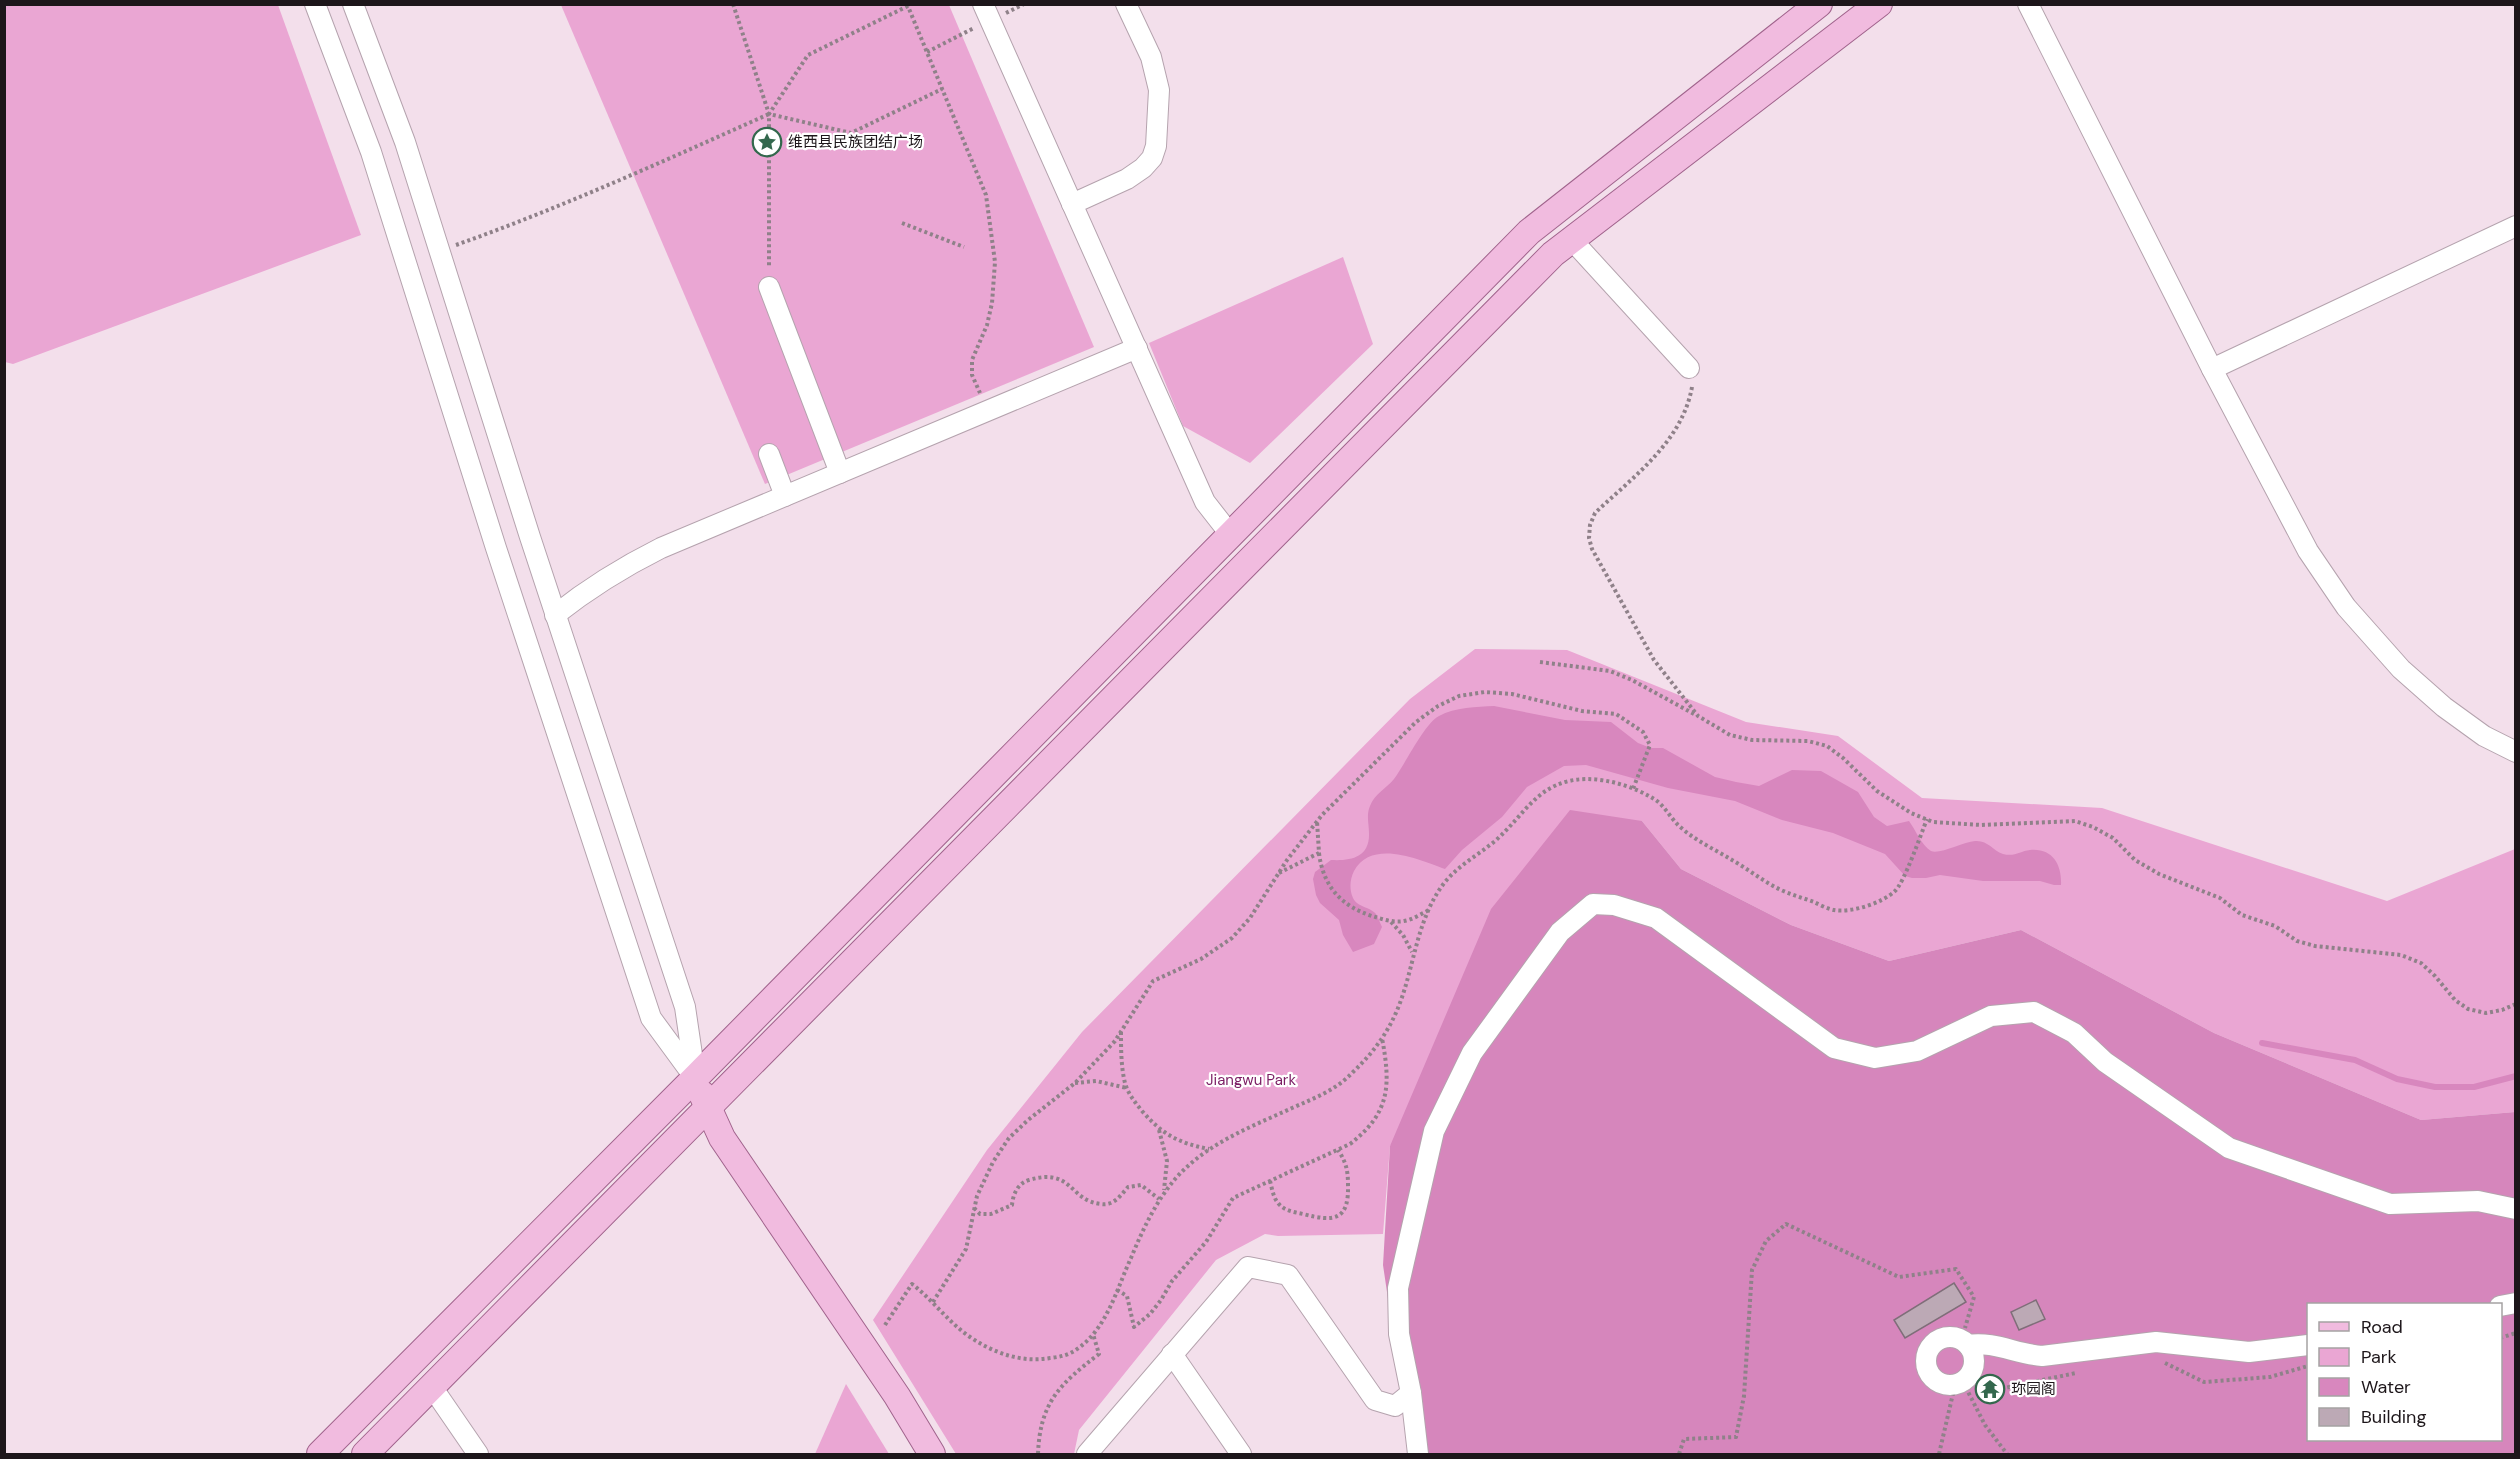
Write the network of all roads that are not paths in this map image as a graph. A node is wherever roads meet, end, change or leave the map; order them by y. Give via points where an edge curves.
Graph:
1 (315, 4) edge
2 (353, 4) edge
3 (983, 4) edge
4 (1126, 4) edge
5 (1819, 4) edge
6 (1879, 4) edge
7 (2028, 4) edge
8 (1072, 204) junction
9 (2516, 226) edge
10 (1571, 238) junction
11 (769, 287) road end
12 (1137, 348) junction
13 (1689, 368) road end
14 (2212, 369) junction
15 (770, 454) dead end
16 (840, 473) junction
17 (785, 496) junction
18 (1230, 534) junction
19 (555, 615) junction
20 (2516, 752) edge
21 (695, 1078) junction
22 (707, 1109) junction
23 (2516, 1209) edge
24 (1965, 1342) junction
25 (2307, 1346) edge
26 (1172, 1354) junction
27 (432, 1387) junction
28 (1411, 1393) junction
29 (320, 1455) edge
30 (365, 1455) edge
31 (478, 1455) edge
32 (932, 1455) edge
33 (1087, 1455) edge
34 (1241, 1455) edge
35 (1418, 1455) edge

1 - 21 street via 371,152 651,1018
2 - 19 street via 405,142
3 - 8 street
4 - 8 street via 1151,57 1159,90 1156,146 1143,168
5 - 18 main road via 1528,232
6 - 10 main road
7 - 14 street
8 - 12 street
9 - 14 street
10 - 13 street
10 - 22 main road
11 - 16 street
12 - 16 street
12 - 18 street via 1205,502
14 - 20 street via 2308,550 2346,607 2401,669 2444,707 2484,736
15 - 17 street
16 - 17 street
17 - 19 street via 623,567
18 - 21 main road
19 - 21 street via 685,1007
21 - 22 main road
21 - 29 main road
22 - 27 main road
22 - 32 main road via 722,1138 897,1396
23 - 28 street via 2478,1201 2390,1204 2229,1148 2105,1062 2074,1033 2034,1012 1991,1016 1906,1053 1875,1058 1834,1048 1656,918 1614,905 1593,904 1560,932 1472,1053 1434,1131 1398,1288 1399,1334
24 - 24 street via 1974,1361 1962,1381 1947,1385 1932,1377 1927,1353 1931,1346 1945,1338
24 - 25 street via 1985,1342 2042,1356 2156,1342 2249,1352
26 - 28 street via 1248,1267 1288,1275 1375,1400 1395,1406
26 - 33 street
26 - 34 street
27 - 30 main road
27 - 31 street
28 - 35 street

